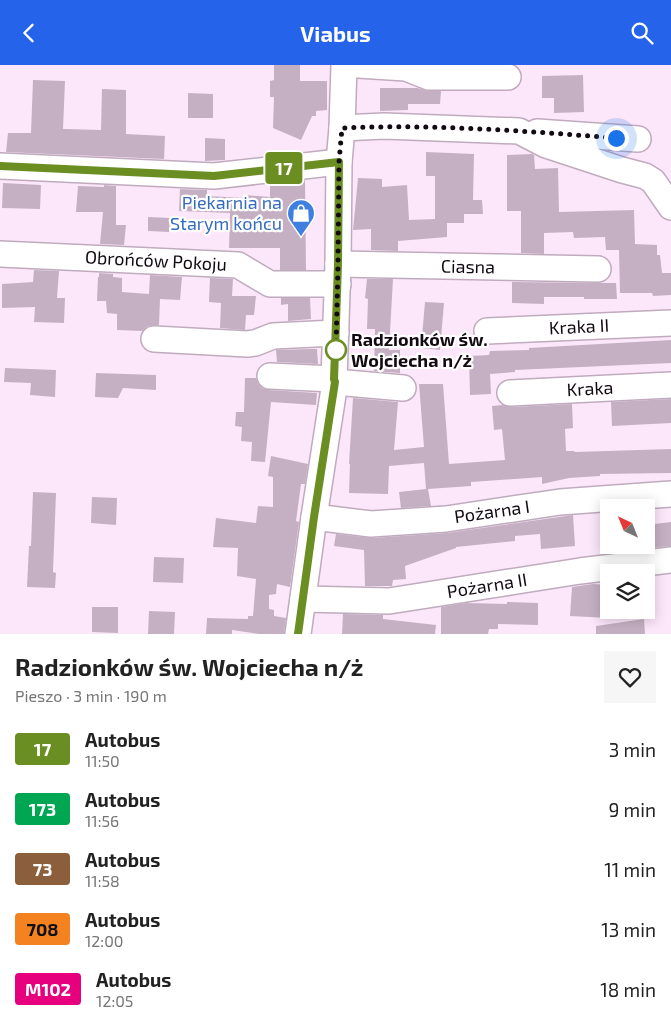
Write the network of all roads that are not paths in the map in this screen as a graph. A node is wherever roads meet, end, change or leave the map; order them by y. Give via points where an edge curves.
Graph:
1 (344, 65) edge
2 (358, 65) edge
3 (508, 77) dead end
4 (342, 128) junction
5 (520, 131) junction
6 (638, 139) dead end
7 (339, 162) junction
8 (0, 166) edge
9 (671, 207) edge
10 (0, 254) edge
11 (598, 269) dead end
12 (338, 274) junction
13 (671, 323) edge
14 (487, 331) dead end
15 (336, 333) junction
16 (154, 339) dead end
17 (270, 376) dead end
18 (335, 381) junction
19 (671, 385) edge
20 (403, 388) dead end
21 (510, 393) dead end
22 (671, 494) edge
23 (314, 517) junction
24 (671, 560) edge
25 (303, 599) junction
26 (298, 634) edge

1 - 4 street
2 - 3 street via 406,68 430,77
4 - 5 street
4 - 7 street
5 - 6 street
5 - 9 street via 546,145 645,176 653,181
7 - 8 street via 214,176
7 - 12 street
10 - 12 street, Obrońców Pokoju via 238,265 270,284
11 - 12 street, Ciasna
12 - 15 street
13 - 14 street, Kraka II
15 - 16 street via 274,336 255,343
15 - 18 street
17 - 18 street
18 - 20 street
18 - 23 street
19 - 21 street, Kraka
22 - 23 street, Pożarna I via 371,524
23 - 25 street
24 - 25 street, Pożarna II via 389,601
25 - 26 street

